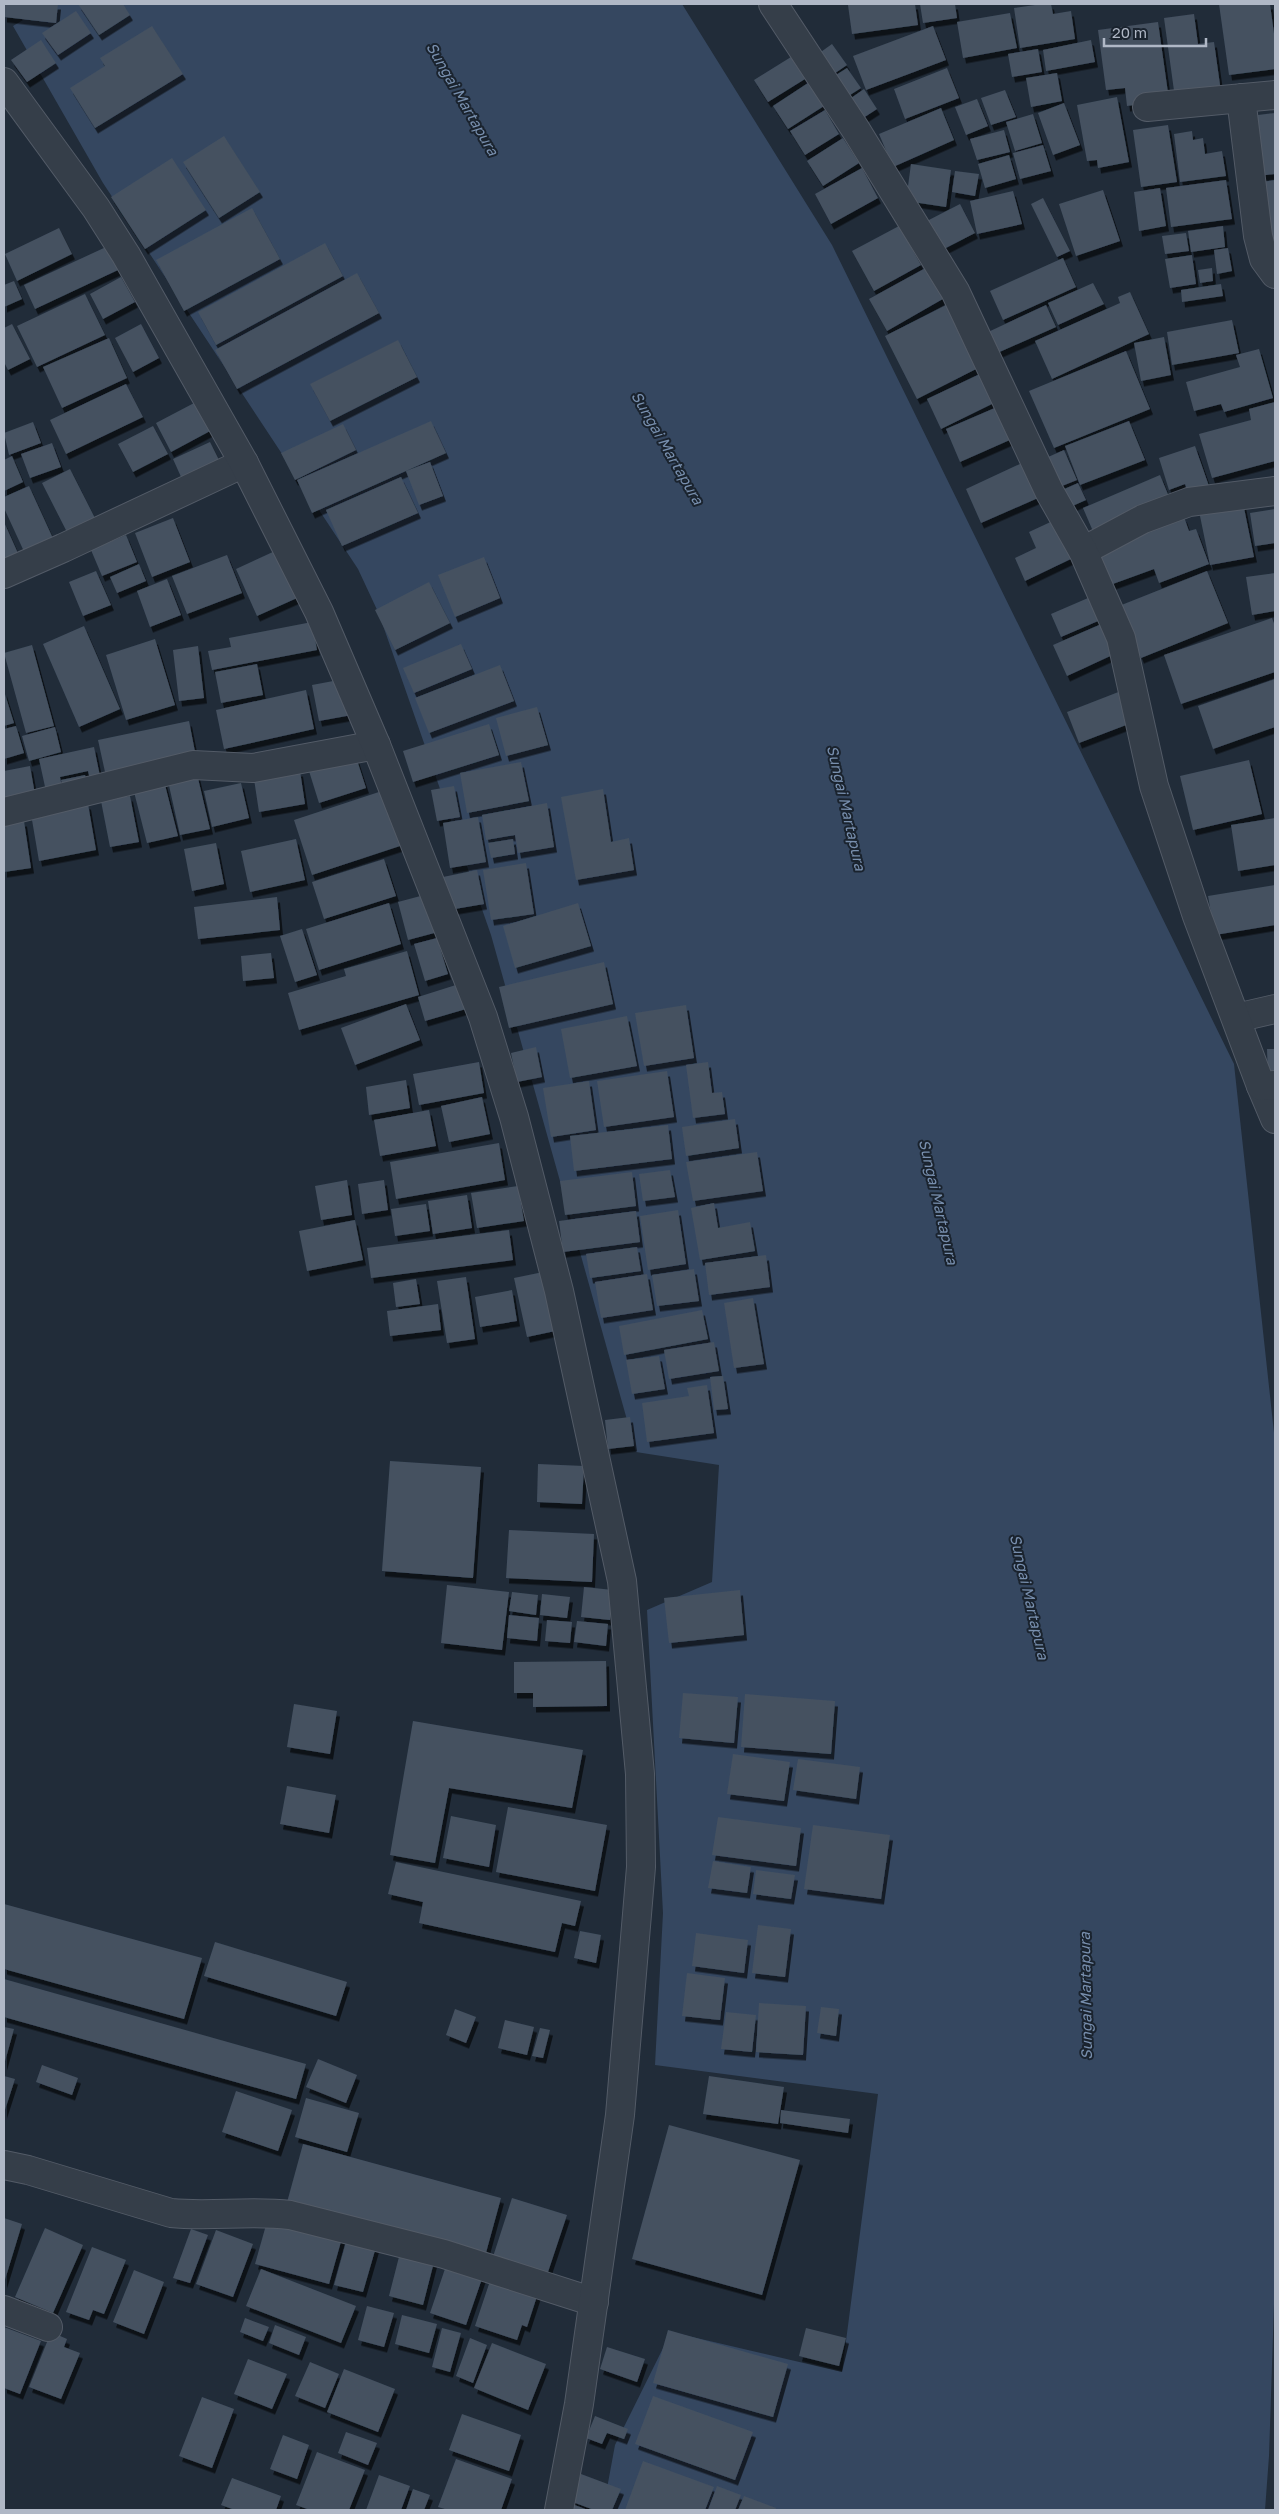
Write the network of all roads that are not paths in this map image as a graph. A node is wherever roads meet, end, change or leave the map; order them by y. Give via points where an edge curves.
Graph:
1 (773, 4) edge
2 (4, 82) edge
3 (1275, 95) edge
4 (1241, 98) junction
5 (1147, 107) dead end
6 (1275, 274) edge
7 (244, 463) junction
8 (1275, 491) edge
9 (1083, 551) junction
10 (4, 574) edge
11 (376, 745) junction
12 (4, 812) edge
13 (1275, 1008) edge
14 (1236, 1018) junction
15 (1268, 1086) edge
16 (1275, 1119) edge
17 (4, 2165) edge
18 (594, 2302) junction
19 (4, 2310) edge
20 (48, 2327) dead end
21 (559, 2510) edge

1 - 9 street via 861,138 955,291 1049,491
2 - 7 street via 96,208
3 - 4 street
4 - 5 street
4 - 6 street via 1261,252
7 - 10 street
7 - 11 street via 319,612
8 - 9 street via 1189,502 1144,519
9 - 14 street via 1121,638 1154,786 1197,916
11 - 12 street via 253,768 193,765
11 - 18 street via 483,1017 514,1116 559,1291 622,1581 640,1774 641,1867 620,2115
13 - 14 street
14 - 15 street
15 - 16 street
17 - 18 street via 171,2213 265,2212 290,2215 444,2254
18 - 21 street via 580,2404
19 - 20 street

